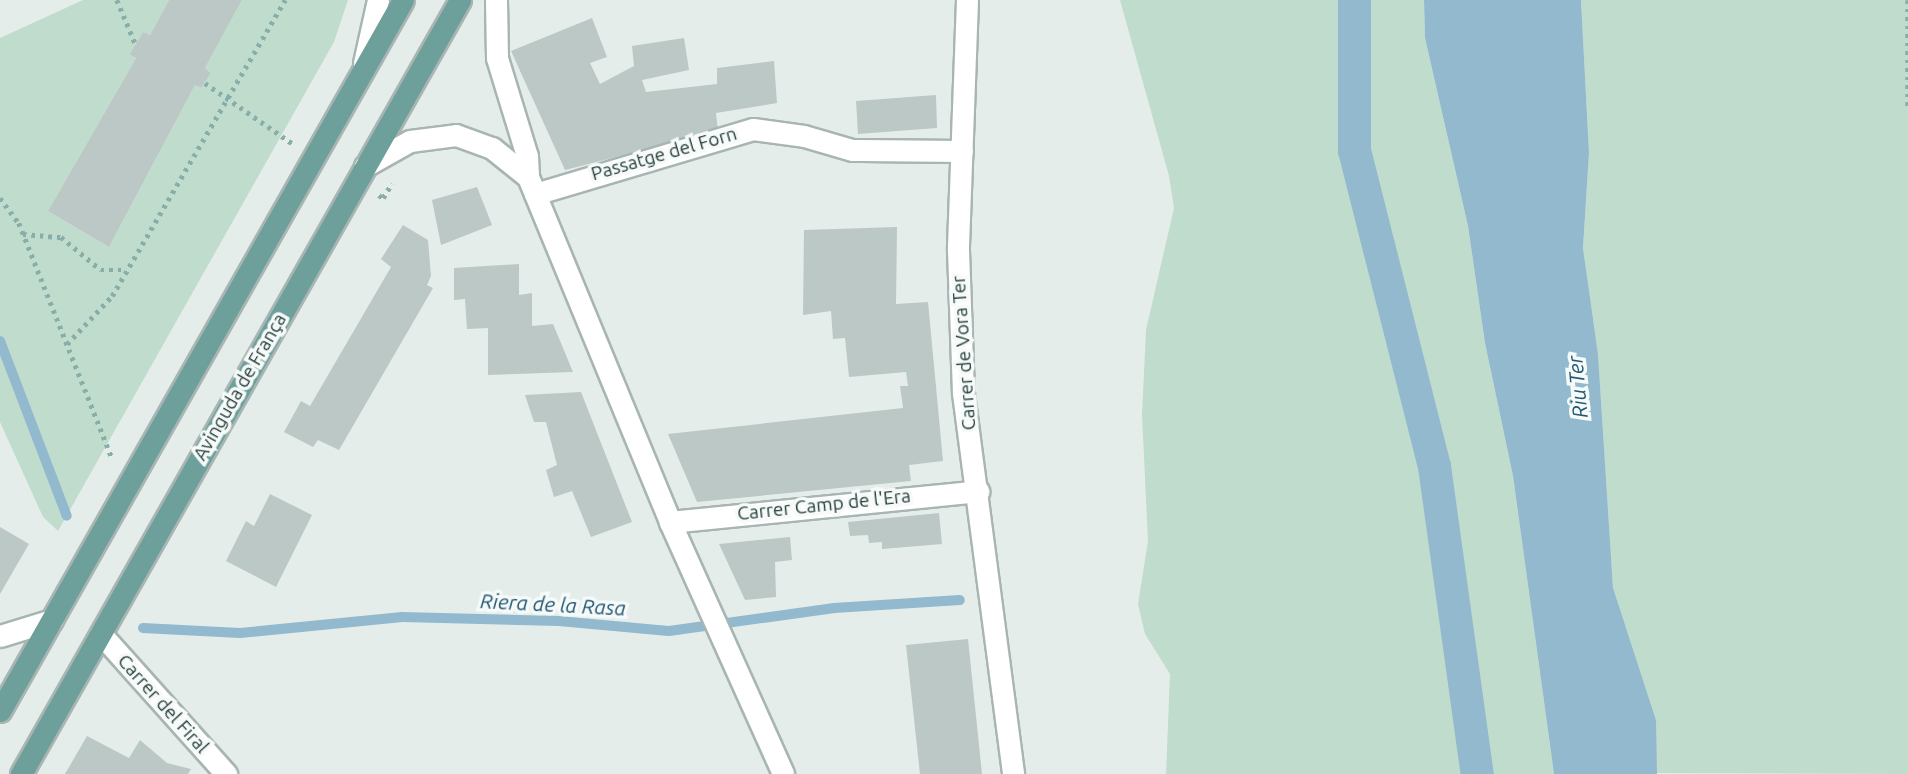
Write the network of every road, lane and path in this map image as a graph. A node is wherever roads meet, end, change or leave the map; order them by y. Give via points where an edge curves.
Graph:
1 (117, 0) edge
2 (285, 0) edge
3 (378, 0) edge
4 (404, 0) edge
5 (460, 0) edge
6 (496, 0) edge
7 (968, 0) edge
8 (1908, 0) edge
9 (136, 45) dead end
10 (364, 65) junction
11 (205, 83) dead end
12 (227, 99) junction
13 (1908, 106) edge
14 (296, 132) dead end
15 (962, 151) junction
16 (361, 174) junction
17 (395, 177) dead end
18 (531, 186) junction
19 (0, 198) edge
20 (23, 234) junction
21 (127, 270) junction
22 (67, 344) junction
23 (112, 458) dead end
24 (978, 491) junction
25 (670, 522) junction
26 (52, 620) junction
27 (101, 634) junction
28 (0, 636) edge
29 (0, 711) edge
30 (21, 774) edge
31 (226, 774) edge
32 (783, 774) edge
33 (1013, 774) edge

1 - 9 path
2 - 12 path
3 - 10 street
4 - 10 main road
5 - 16 main road, Avinguda de França
6 - 18 street via 497,58 527,156
7 - 15 street, Carrer de Vora Ter
8 - 13 path
10 - 26 main road
11 - 12 path
12 - 14 path via 290,143
12 - 21 path
15 - 18 street, Passatge del Forn via 852,149 753,129
15 - 24 street, Carrer de Vora Ter via 958,250 964,393
16 - 17 path via 383,198
16 - 18 street via 410,141 456,135 492,148
16 - 27 main road, Avinguda de França
18 - 25 street
19 - 20 path
20 - 21 path via 61,237 101,270
20 - 22 path
21 - 22 path via 112,296
22 - 23 path
24 - 25 street, Carrer Camp de l'Era
24 - 33 street, Carrer de Vora Ter
25 - 32 street
26 - 28 street
26 - 29 main road
27 - 30 main road, Avinguda de França
27 - 31 street, Carrer del Firal

